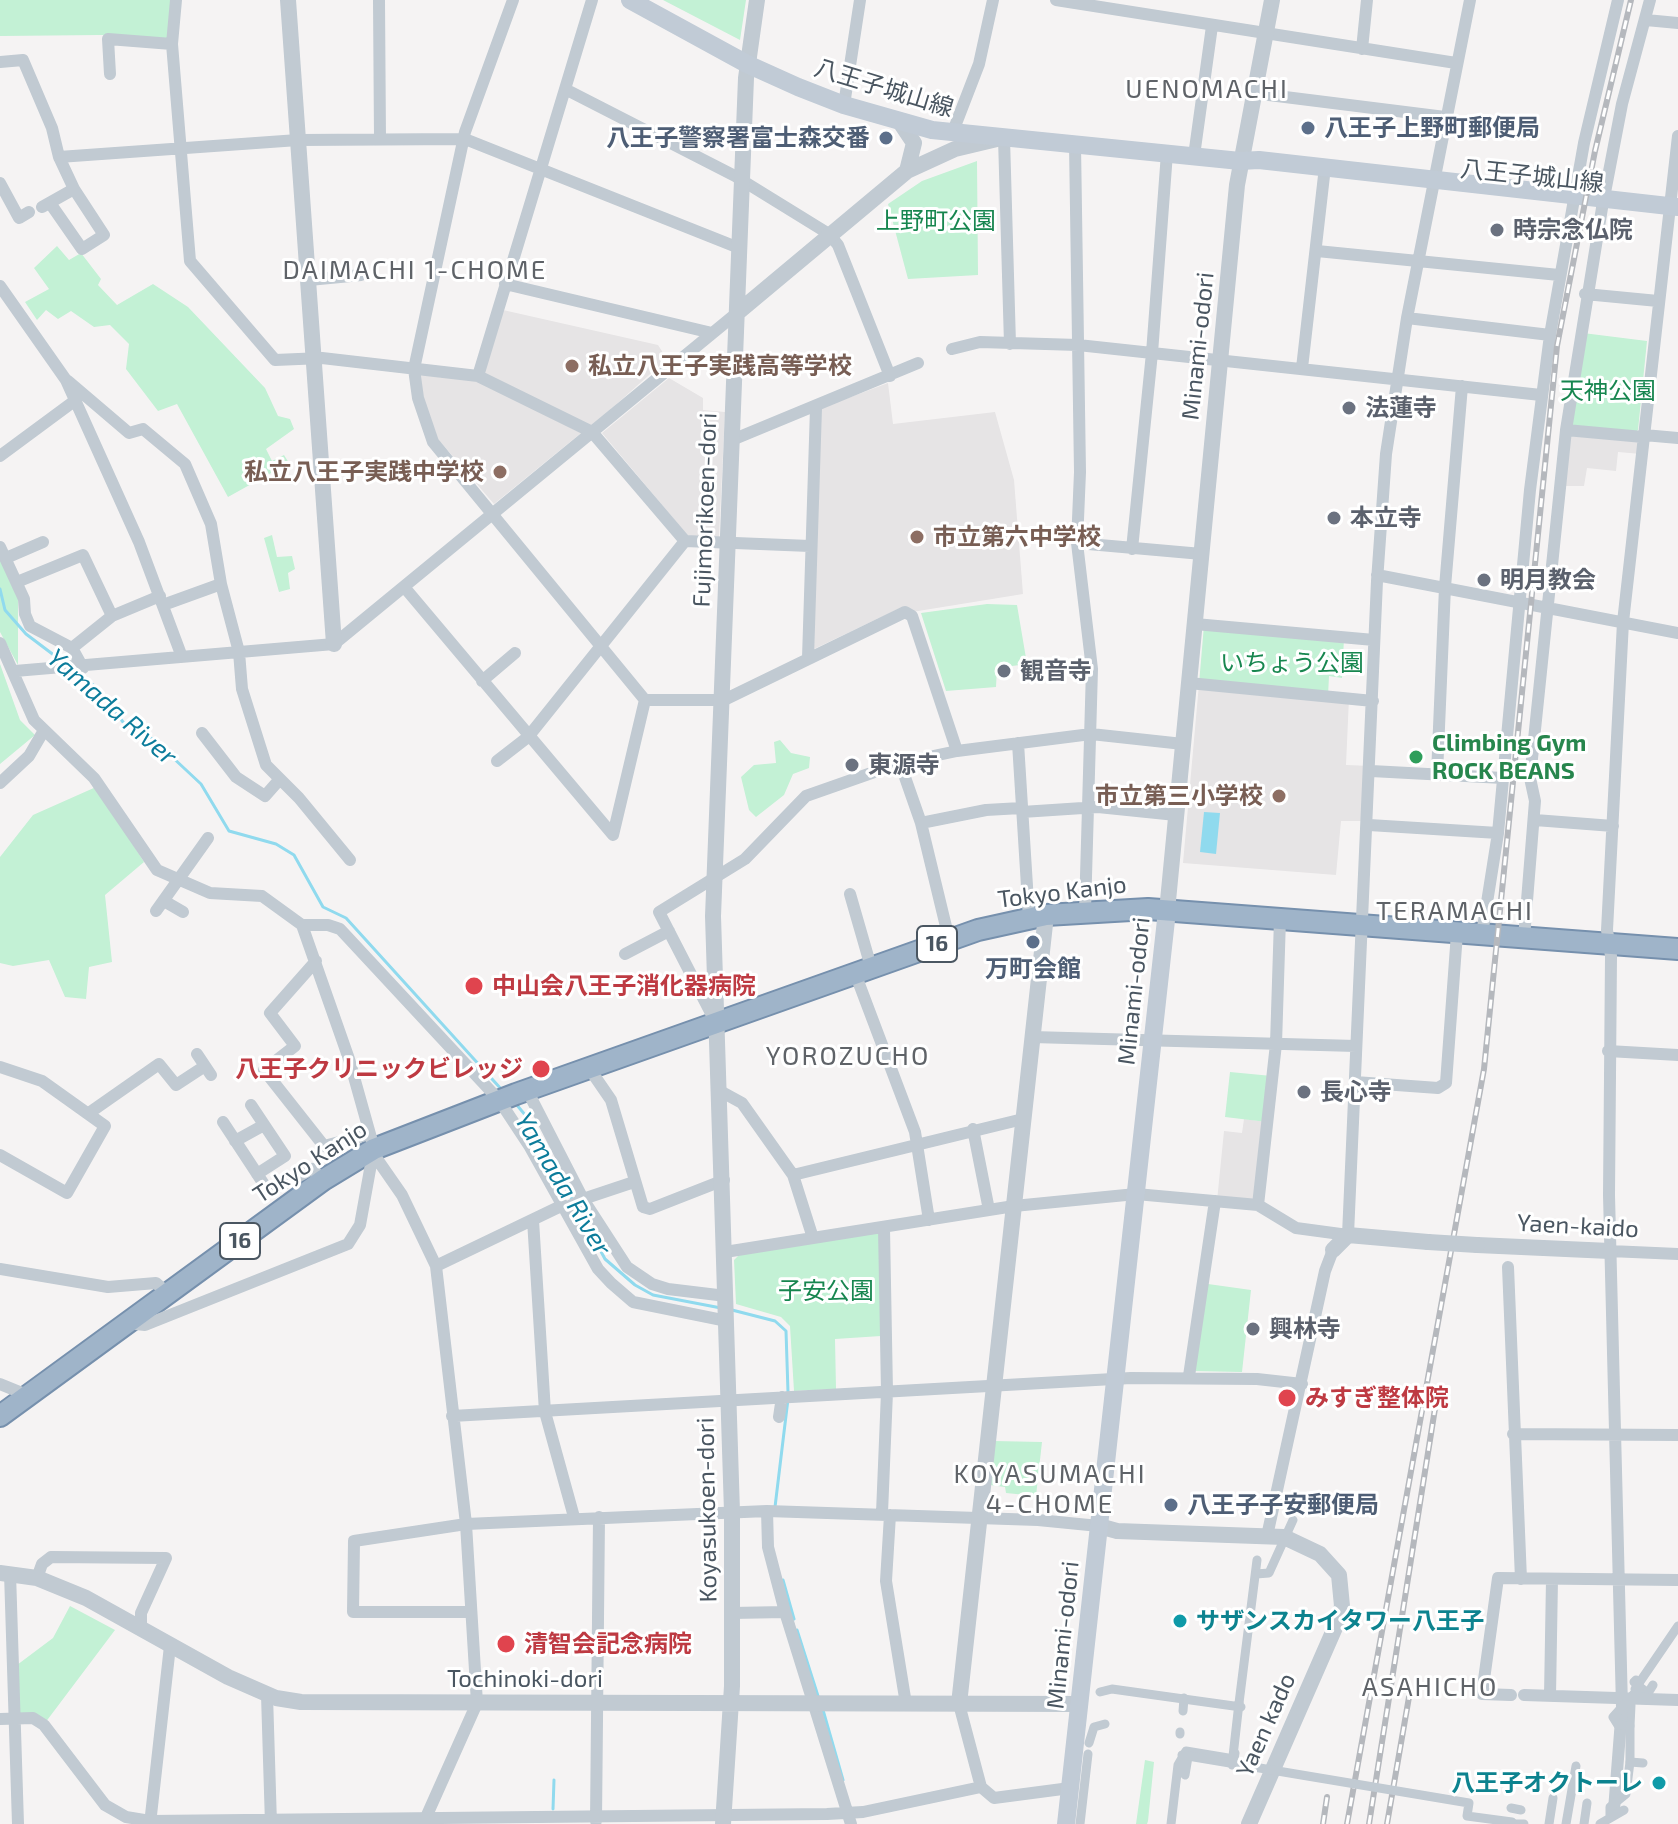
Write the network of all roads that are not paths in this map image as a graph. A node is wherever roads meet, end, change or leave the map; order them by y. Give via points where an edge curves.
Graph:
1 (176, 0) edge
2 (288, 0) edge
3 (379, 0) edge
4 (513, 0) edge
5 (592, 0) edge
6 (630, 0) edge
7 (757, 0) edge
8 (860, 0) edge
9 (993, 0) edge
10 (1056, 0) edge
11 (1272, 0) edge
12 (1367, 0) edge
13 (1470, 0) edge
14 (1618, 0) edge
15 (1650, 0) edge
16 (1646, 20) junction
17 (1678, 23) edge
18 (1212, 26) junction
19 (1266, 34) junction
20 (172, 44) junction
21 (1362, 49) junction
22 (0, 62) edge
23 (1456, 63) junction
24 (747, 64) junction
25 (110, 74) dead end
26 (565, 89) junction
27 (1253, 93) junction
28 (844, 105) junction
29 (1445, 117) junction
30 (900, 122) junction
31 (952, 134) junction
32 (1678, 136) edge
33 (1004, 138) junction
34 (380, 139) junction
35 (465, 139) junction
36 (298, 140) junction
37 (1075, 144) junction
38 (181, 149) junction
39 (1167, 153) junction
40 (936, 156) junction
41 (1194, 156) junction
42 (59, 157) junction
43 (1240, 161) junction
44 (540, 169) junction
45 (907, 171) junction
46 (1325, 172) junction
47 (742, 180) junction
48 (0, 183) edge
49 (1432, 184) junction
50 (74, 189) junction
51 (1573, 200) junction
52 (1603, 203) junction
53 (40, 207) junction
54 (1673, 211) edge
55 (829, 234) junction
56 (739, 248) junction
57 (1317, 251) junction
58 (1418, 262) junction
59 (361, 275) dead end
60 (1559, 275) junction
61 (309, 280) junction
62 (505, 284) junction
63 (0, 286) edge
64 (1585, 294) junction
65 (1658, 301) junction
66 (737, 313) junction
67 (1407, 318) junction
68 (712, 333) junction
69 (1550, 335) junction
70 (1010, 344) junction
71 (1078, 345) junction
72 (952, 349) dead end
73 (1152, 353) junction
74 (314, 358) junction
75 (1221, 358) junction
76 (918, 363) dead end
77 (1302, 368) junction
78 (414, 369) junction
79 (478, 376) junction
80 (890, 376) junction
81 (65, 378) junction
82 (1399, 380) junction
83 (1462, 386) junction
84 (1541, 395) junction
85 (73, 402) junction
86 (816, 408) junction
87 (1566, 430) junction
88 (592, 432) junction
89 (1643, 436) junction
90 (1678, 438) edge
91 (732, 440) junction
92 (0, 456) edge
93 (494, 513) junction
94 (685, 541) junction
95 (43, 542) dead end
96 (728, 543) junction
97 (1077, 543) junction
98 (810, 546) junction
99 (1132, 549) junction
100 (3, 552) edge
101 (1202, 554) junction
102 (1377, 575) junction
103 (17, 582) junction
104 (221, 584) junction
105 (1445, 587) junction
106 (405, 588) junction
107 (162, 600) junction
108 (1519, 602) junction
109 (1547, 606) junction
110 (112, 616) junction
111 (1623, 622) junction
112 (1195, 624) junction
113 (1678, 633) edge
114 (1374, 640) junction
115 (0, 643) edge
116 (334, 644) junction
117 (600, 644) junction
118 (72, 648) junction
119 (239, 652) junction
120 (515, 653) dead end
121 (182, 657) junction
122 (808, 658) junction
123 (83, 668) junction
124 (15, 671) junction
125 (482, 681) junction
126 (1189, 683) junction
127 (645, 700) junction
128 (721, 701) junction
129 (1373, 701) junction
130 (43, 732) junction
131 (202, 733) dead end
132 (1091, 734) junction
133 (528, 737) junction
134 (1018, 743) junction
135 (1183, 744) junction
136 (957, 751) junction
137 (497, 761) dead end
138 (900, 763) junction
139 (1371, 771) junction
140 (1437, 774) junction
141 (1503, 778) junction
142 (280, 779) junction
143 (0, 783) edge
144 (1090, 807) junction
145 (1021, 810) junction
146 (1176, 815) junction
147 (1535, 820) junction
148 (921, 823) junction
149 (1369, 825) junction
150 (1613, 826) junction
151 (1498, 833) junction
152 (208, 838) dead end
153 (350, 860) dead end
154 (713, 879) junction
155 (176, 882) junction
156 (850, 894) dead end
157 (1085, 911) junction
158 (1167, 911) junction
159 (183, 912) dead end
160 (1037, 916) junction
161 (1280, 919) junction
162 (302, 925) junction
163 (1361, 925) junction
164 (669, 931) junction
165 (1457, 933) junction
166 (1482, 934) junction
167 (1524, 938) junction
168 (949, 939) junction
169 (1611, 944) junction
170 (1678, 949) edge
171 (625, 954) dead end
172 (316, 961) junction
173 (863, 970) junction
174 (716, 1023) junction
175 (1032, 1037) junction
176 (1153, 1041) junction
177 (1276, 1044) junction
178 (1356, 1046) junction
179 (1608, 1051) junction
180 (197, 1054) dead end
181 (1678, 1055) edge
182 (0, 1067) edge
183 (589, 1068) junction
184 (1355, 1082) junction
185 (720, 1091) junction
186 (512, 1096) junction
187 (251, 1105) dead end
188 (89, 1113) junction
189 (1023, 1119) junction
190 (223, 1122) dead end
191 (264, 1125) junction
192 (973, 1129) junction
193 (235, 1141) junction
194 (372, 1142) junction
195 (917, 1144) junction
196 (0, 1155) edge
197 (257, 1174) junction
198 (793, 1175) junction
199 (323, 1180) junction
200 (724, 1180) junction
201 (634, 1182) junction
202 (1136, 1194) junction
203 (581, 1200) junction
204 (1215, 1201) junction
205 (1258, 1205) junction
206 (1014, 1206) junction
207 (564, 1208) junction
208 (989, 1210) junction
209 (533, 1220) junction
210 (929, 1220) junction
211 (884, 1228) junction
212 (1348, 1235) junction
213 (813, 1238) junction
214 (1333, 1250) joint
215 (1610, 1251) junction
216 (725, 1252) junction
217 (1678, 1254) edge
218 (436, 1266) junction
219 (1508, 1267) dead end
220 (0, 1269) edge
221 (167, 1293) junction
222 (726, 1309) junction
223 (127, 1323) junction
224 (1189, 1376) junction
225 (1115, 1379) junction
226 (0, 1384) edge
227 (1302, 1384) junction
228 (994, 1387) junction
229 (887, 1392) junction
230 (27, 1395) junction
231 (786, 1397) junction
232 (730, 1401) junction
233 (545, 1412) junction
234 (0, 1416) edge
235 (452, 1416) junction
236 (779, 1417) dead end
237 (1615, 1433) junction
238 (1513, 1434) junction
239 (1678, 1435) edge
240 (772, 1511) junction
241 (732, 1512) junction
242 (886, 1514) junction
243 (574, 1517) junction
244 (599, 1517) junction
245 (980, 1518) junction
246 (1293, 1520) dead end
247 (466, 1524) junction
248 (1099, 1526) junction
249 (1267, 1536) junction
250 (1257, 1560) dead end
251 (5, 1573) edge
252 (1256, 1574) junction
253 (37, 1578) junction
254 (1521, 1579) junction
255 (1552, 1579) junction
256 (1618, 1580) junction
257 (1678, 1580) edge
258 (469, 1612) junction
259 (785, 1612) junction
260 (732, 1613) junction
261 (1678, 1626) edge
262 (141, 1629) junction
263 (170, 1646) junction
264 (1638, 1690) junction
265 (1100, 1692) dead end
266 (267, 1695) junction
267 (1550, 1696) junction
268 (1186, 1698) junction
269 (1678, 1700) edge
270 (477, 1703) junction
271 (598, 1703) junction
272 (732, 1703) junction
273 (1243, 1703) junction
274 (817, 1704) junction
275 (906, 1704) junction
276 (959, 1704) junction
277 (1080, 1704) junction
278 (1183, 1711) dead end
279 (7, 1719) edge
280 (1630, 1726) junction
281 (1094, 1733) dead end
282 (1242, 1755) dead end
283 (1232, 1762) junction
284 (1624, 1762) junction
285 (1643, 1763) dead end
286 (1576, 1766) dead end
287 (1185, 1775) dead end
288 (981, 1787) junction
289 (1070, 1788) junction
290 (1553, 1798) dead end
291 (1587, 1803) dead end
292 (852, 1816) edge
293 (1615, 1818) edge
294 (826, 1819) edge
295 (596, 1820) edge
296 (723, 1820) edge
297 (424, 1821) edge
298 (1546, 1821) edge
299 (150, 1822) edge
300 (1563, 1822) edge
301 (271, 1823) edge
302 (1512, 1823) edge
303 (18, 1824) edge
304 (1066, 1824) edge
305 (1080, 1824) edge
306 (1171, 1824) edge
307 (1249, 1824) edge
308 (1524, 1824) edge
309 (1584, 1824) edge
310 (1600, 1824) edge

1 - 20 street
2 - 36 street
3 - 34 street
4 - 35 street
5 - 26 street
6 - 24 main road, 八王子城山線
7 - 24 street, Fujimorikoen-dori
8 - 28 street
9 - 31 street via 979,64
10 - 18 street
11 - 19 street, Minami-odori
12 - 21 street
13 - 23 street
14 - 51 street
15 - 16 street
16 - 17 street
16 - 52 street via 1622,104
18 - 19 street
18 - 41 street
19 - 21 street
19 - 27 street, Minami-odori
20 - 25 street via 108,39
20 - 38 street
21 - 23 street
22 - 42 street via 23,60
23 - 29 street
24 - 28 main road, 八王子城山線
24 - 47 street, Fujimorikoen-dori
26 - 44 street
26 - 47 street
27 - 29 street
27 - 43 street, Minami-odori
28 - 30 main road, 八王子城山線
29 - 49 street
30 - 31 main road, 八王子城山線
30 - 45 street via 914,143
31 - 33 main road, 八王子城山線
31 - 40 street
32 - 54 street
33 - 37 main road, 八王子城山線
33 - 40 street
33 - 70 street
34 - 35 street
34 - 36 street
35 - 44 street
35 - 78 street
36 - 38 street
36 - 61 street
37 - 39 main road, 八王子城山線
37 - 71 street
38 - 42 street
38 - 74 street via 190,261 275,360
39 - 41 main road, 八王子城山線
39 - 73 street
40 - 45 street
41 - 43 main road, 八王子城山線
42 - 50 street
43 - 46 main road, 八王子城山線 via 1258,169
43 - 75 street, Minami-odori
44 - 56 street
44 - 62 street
45 - 55 street
46 - 49 main road, 八王子城山線
46 - 57 street
47 - 55 street
47 - 56 street, Fujimorikoen-dori
48 - 53 street via 19,218
49 - 51 main road, 八王子城山線
49 - 58 street
50 - 53 street
50 - 53 street via 104,235 82,249
51 - 52 main road, 八王子城山線
51 - 60 street
52 - 54 main road, 八王子城山線
52 - 64 street
54 - 65 street
55 - 66 street
55 - 80 street
56 - 66 street, Fujimorikoen-dori
57 - 58 street
57 - 77 street
58 - 60 street
58 - 67 street
59 - 61 street
60 - 69 street
61 - 74 street
62 - 68 street
62 - 79 street
63 - 81 street
64 - 65 street
64 - 87 street
65 - 89 street
66 - 68 street
66 - 91 street, Fujimorikoen-dori
67 - 69 street
67 - 82 street
68 - 88 street
69 - 84 street
70 - 71 street
70 - 72 street via 980,342
71 - 73 street
71 - 97 street
73 - 75 street
73 - 99 street
74 - 78 street
74 - 116 street
75 - 77 street
75 - 101 street, Minami-odori
76 - 80 street
77 - 82 street
78 - 79 street
78 - 93 street via 433,442
79 - 88 street
80 - 86 street
81 - 85 street
81 - 104 street via 129,433 143,429 185,464 211,524
82 - 83 street
82 - 102 street via 1386,454
83 - 84 street
83 - 105 street
84 - 108 street
85 - 92 street
85 - 107 street
86 - 91 street
86 - 98 street
87 - 89 street
87 - 109 street
88 - 93 street
88 - 94 street
89 - 90 street
89 - 111 street
91 - 96 street, Fujimorikoen-dori
93 - 106 street
93 - 117 street
94 - 96 street
94 - 117 street
95 - 100 street
96 - 98 street
96 - 128 street, Fujimorikoen-dori
97 - 99 street
97 - 132 street via 1092,669
98 - 122 street
99 - 101 street
100 - 103 street
101 - 112 street, Minami-odori
102 - 105 street
102 - 114 street
103 - 110 street via 83,555
103 - 118 street via 30,626
104 - 107 street
104 - 119 street
105 - 108 street
105 - 140 street
106 - 116 street
106 - 125 street
107 - 110 street
107 - 121 street
108 - 109 street
108 - 141 street
109 - 111 street
109 - 147 street via 1530,778
110 - 118 street
111 - 113 street
111 - 150 street
112 - 114 street
112 - 126 street, Minami-odori
114 - 129 street
115 - 124 street
116 - 119 street
117 - 127 street
117 - 133 street
118 - 123 street
119 - 121 street
119 - 142 street via 250,718 266,765
120 - 125 street
121 - 123 street
122 - 128 street
122 - 136 street via 905,612 912,616
123 - 124 street
124 - 130 street via 29,713
125 - 133 street
126 - 129 street
126 - 135 street, Minami-odori
127 - 128 street
127 - 133 street via 613,835
128 - 154 street, Fujimorikoen-dori
129 - 139 street
130 - 143 street via 29,756
130 - 155 street via 94,778 144,856
131 - 142 street via 236,777 265,796
132 - 134 street
132 - 135 street
132 - 144 street
133 - 137 street
134 - 136 street
134 - 145 street
135 - 146 street, Minami-odori
136 - 138 street
138 - 148 street
138 - 154 street via 806,796 745,859
139 - 140 street
139 - 149 street
140 - 141 street
141 - 151 street
142 - 153 street
144 - 145 street
144 - 146 street
144 - 157 street
145 - 148 street via 986,810
145 - 160 street
146 - 158 street, Minami-odori
147 - 150 street
147 - 167 street
148 - 168 street
149 - 151 street
149 - 163 street
150 - 169 street via 1607,930
151 - 166 street
152 - 155 street
154 - 164 street via 659,912
154 - 174 street, Fujimorikoen-dori
155 - 159 street via 160,906
155 - 162 street via 210,893 262,896
156 - 173 street
157 - 158 highway, Tokyo Kanjo / 16
157 - 160 highway, Tokyo Kanjo / 16
158 - 161 highway, Tokyo Kanjo / 16
158 - 176 main road, Minami-odori
160 - 168 highway, Tokyo Kanjo / 16
160 - 175 street
161 - 163 highway, Tokyo Kanjo / 16
161 - 177 street
162 - 172 street
162 - 186 street via 340,929
163 - 165 highway, Tokyo Kanjo / 16
163 - 178 street
164 - 171 street
164 - 174 street
165 - 166 highway, Tokyo Kanjo / 16
165 - 184 street via 1446,1083 1438,1088
166 - 167 highway, Tokyo Kanjo / 16
167 - 169 highway, Tokyo Kanjo / 16
168 - 173 highway, Tokyo Kanjo / 16
169 - 170 highway, Tokyo Kanjo / 16
169 - 179 street
172 - 194 street
172 - 194 street via 270,1013 295,1046 264,1070 324,1146
173 - 174 highway, Tokyo Kanjo / 16
173 - 195 street
174 - 183 highway, Tokyo Kanjo / 16
174 - 185 street, Koyasukoen-dori
175 - 176 street
175 - 189 street
176 - 177 street
176 - 202 main road, Minami-odori
177 - 178 street
177 - 205 street
178 - 184 street
179 - 181 street
179 - 215 street
180 - 188 street via 208,1071 176,1085 159,1064
182 - 188 street via 42,1081
183 - 186 highway, Tokyo Kanjo / 16
183 - 201 street via 611,1100
184 - 212 street
185 - 198 street via 742,1103
185 - 200 street, Koyasukoen-dori
186 - 194 highway, Tokyo Kanjo / 16
186 - 203 street
186 - 207 street via 530,1147
187 - 191 street
188 - 196 street via 105,1126 67,1193
189 - 192 street
189 - 206 street
190 - 193 street
191 - 193 street
191 - 197 street via 285,1156
192 - 195 street
192 - 208 street
193 - 197 street
194 - 199 highway, Tokyo Kanjo / 16
194 - 218 street
194 - 223 street via 360,1225 348,1244 145,1325
195 - 198 street
195 - 210 street
197 - 199 street via 269,1192 312,1169
198 - 213 street
199 - 221 highway, Tokyo Kanjo / 16
200 - 201 street via 650,1209 643,1207
200 - 216 street, Koyasukoen-dori
201 - 203 street
202 - 204 street
202 - 206 street
202 - 225 main road, Minami-odori
203 - 207 street
203 - 222 street via 615,1254 637,1275
204 - 205 street
204 - 224 street
205 - 212 street via 1296,1228
206 - 208 street
206 - 228 street
207 - 209 street
207 - 222 street via 598,1269 633,1302
208 - 210 street
209 - 218 street
209 - 233 street
210 - 211 street
211 - 213 street
211 - 229 street
212 - 214 street
212 - 215 street, Yaen-kaido, bridge
213 - 216 street
214 - 227 street
215 - 217 street, Yaen-kaido
215 - 237 street
216 - 222 street, Koyasukoen-dori
218 - 235 street
219 - 238 street
220 - 221 street via 108,1287 156,1283
221 - 223 highway, Tokyo Kanjo / 16
222 - 232 street, Koyasukoen-dori
223 - 230 highway, Tokyo Kanjo / 16
224 - 225 street
224 - 227 street
225 - 228 street
225 - 248 main road, Minami-odori
226 - 230 street
227 - 249 street
228 - 229 street
228 - 245 street
229 - 231 street
229 - 242 street
230 - 234 highway, Tokyo Kanjo / 16
231 - 232 street
231 - 236 street
232 - 233 street
232 - 241 street, Koyasukoen-dori
233 - 235 street
233 - 243 street
235 - 247 street
237 - 238 street
237 - 239 street
237 - 256 street
238 - 254 street
240 - 241 street
240 - 242 street
240 - 259 street via 768,1547
241 - 244 street
241 - 260 street, Koyasukoen-dori
242 - 245 street
242 - 275 street via 886,1581
243 - 244 street
243 - 247 street
244 - 271 street
245 - 248 street
245 - 276 street
246 - 252 street, bridge via 1269,1573
247 - 258 street
247 - 258 street via 354,1541 353,1612
248 - 249 street, Yaen kado
248 - 277 main road, Minami-odori
249 - 307 street, Yaen kado via 1309,1547 1335,1567 1342,1606
250 - 252 street
251 - 253 street, Tochinoki-dori
251 - 279 street
252 - 273 street
253 - 262 street, Tochinoki-dori
253 - 262 street via 51,1557 166,1558 141,1613
254 - 255 street
254 - 267 street via 1498,1578 1482,1694
255 - 256 street
255 - 267 street
256 - 257 street
256 - 264 street
258 - 270 street
259 - 260 street
259 - 274 street
260 - 272 street, Koyasukoen-dori
261 - 264 street
262 - 263 street, Tochinoki-dori
263 - 266 street, Tochinoki-dori
263 - 299 street
264 - 267 street
264 - 269 street
264 - 280 street
264 - 280 street, bridge via 1613,1717 1618,1725
264 - 284 street
265 - 268 street
266 - 270 street, Tochinoki-dori via 312,1703
266 - 301 street
268 - 273 street
268 - 278 street
268 - 283 street via 1241,1704
270 - 271 street, Tochinoki-dori
270 - 297 street
271 - 272 street, Tochinoki-dori
271 - 295 street
272 - 274 street, Tochinoki-dori
272 - 296 street, Koyasukoen-dori
273 - 283 street, bridge
274 - 275 street, Tochinoki-dori
274 - 292 street
275 - 276 street, Tochinoki-dori
276 - 277 street, Tochinoki-dori
276 - 288 street
277 - 289 main road, Minami-odori
279 - 299 street via 33,1718 44,1725 105,1805
279 - 303 street
280 - 284 street, bridge
281 - 305 street
282 - 283 street, bridge
283 - 287 street, bridge via 1185,1756
283 - 302 street, bridge via 1469,1803 1467,1816
283 - 306 street via 1186,1751 1178,1765
284 - 285 street
284 - 293 street
286 - 300 street
288 - 289 street via 994,1798
288 - 292 street
289 - 304 main road, Minami-odori
290 - 298 street
291 - 309 street
292 - 294 street
293 - 310 street, bridge
294 - 296 street
295 - 296 street
295 - 297 street
297 - 301 street
299 - 301 street
302 - 308 street

